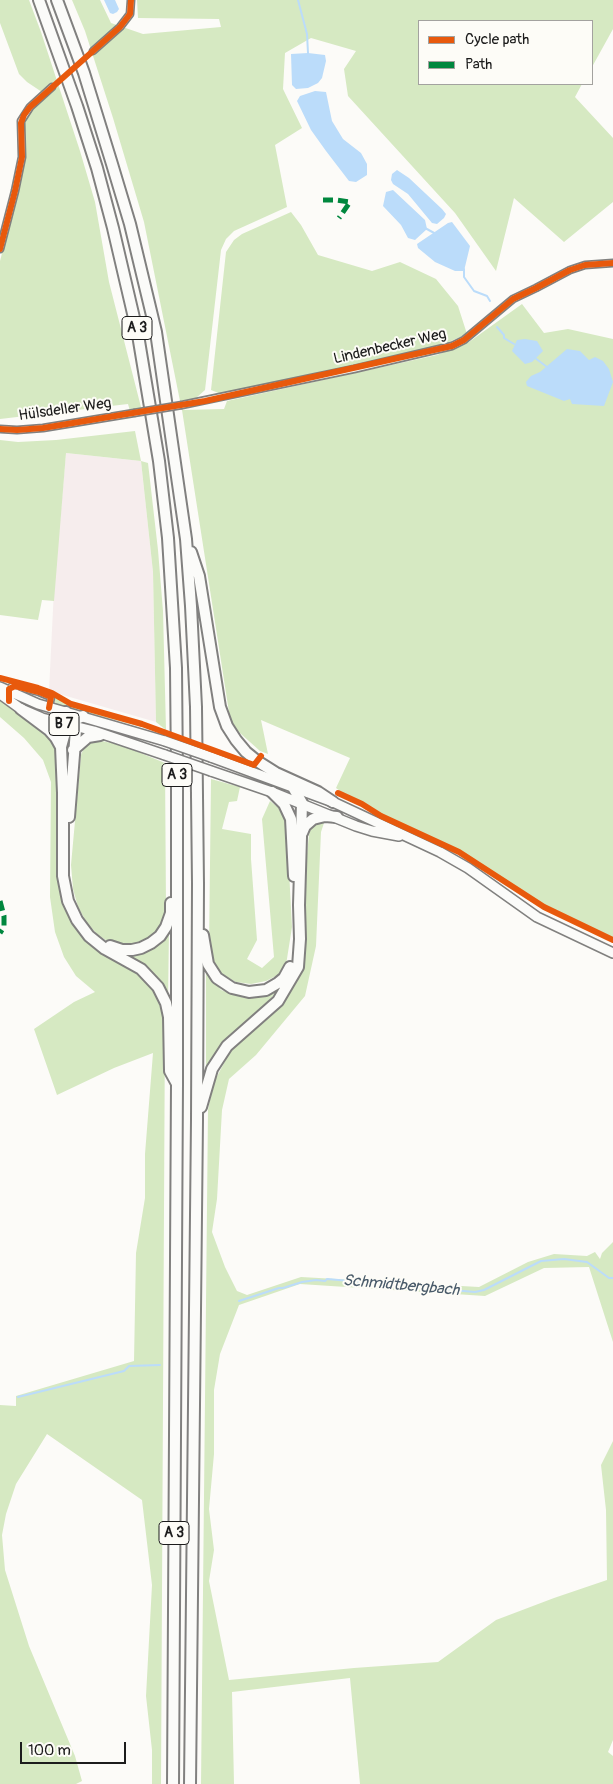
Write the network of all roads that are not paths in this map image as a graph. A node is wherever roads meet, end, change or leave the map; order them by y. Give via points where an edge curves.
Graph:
1 (39, 0) edge
2 (57, 0) edge
3 (130, 0) edge
4 (93, 51) tunnel mouth
5 (52, 87) tunnel mouth
6 (0, 249) edge
7 (613, 264) edge
8 (134, 413) joint
9 (0, 429) edge
10 (186, 539) junction
11 (3, 691) edge
12 (49, 708) junction
13 (24, 710) junction
14 (66, 712) junction
15 (83, 716) junction
16 (72, 724) junction
17 (100, 734) junction
18 (61, 747) junction
19 (73, 750) junction
20 (294, 788) junction
21 (272, 792) junction
22 (333, 802) junction
23 (302, 803) junction
24 (337, 817) junction
25 (301, 836) junction
26 (406, 837) junction
27 (177, 881) junction
28 (198, 884) junction
29 (613, 953) edge
30 (177, 1083) junction
31 (197, 1120) junction
32 (173, 1784) edge
33 (190, 1784) edge

1 - 27 highway, A 3 via 80,115 114,228 138,335 159,461 168,538 176,668
2 - 10 highway, A 3 via 84,73 130,224 156,332
3 - 4 street via 130,14
5 - 6 street via 30,106 21,121 22,157
7 - 8 street, Lindenbecker Weg, bridge via 578,268 528,292 452,346 336,373
8 - 9 street, Hülsdeller Weg via 43,428
10 - 22 highway via 199,576 220,707 227,726 257,761
10 - 28 highway, A 3 via 196,707
11 - 12 main road, B 7
11 - 13 main road, B 7 via 9,701
12 - 13 main road via 44,712
12 - 14 main road, B 7
13 - 16 main road, B 7 via 42,718
13 - 18 highway via 49,730
14 - 15 main road, B 7
14 - 16 highway
15 - 16 highway
15 - 20 main road, B 7, bridge via 165,741
16 - 17 main road, B 7
16 - 18 highway
16 - 19 highway
17 - 19 highway via 88,737
17 - 21 main road, B 7, bridge
18 - 30 highway via 63,876 68,901 89,936 141,969 158,987 169,1017 170,1071
19 - 27 highway via 68,870 71,896 84,924 114,949 141,948 160,936 166,927
20 - 22 main road, B 7
20 - 23 highway
21 - 23 main road, B 7
21 - 28 highway via 292,819 296,949 284,978 266,990 249,992 232,988 217,978 205,953
22 - 26 main road, B 7
23 - 24 main road, B 7
23 - 25 highway
24 - 25 highway via 313,818
24 - 26 main road, B 7 via 372,831
25 - 31 highway via 298,967 278,1001 227,1046 212,1069
26 - 29 main road, B 7 via 453,858 545,922
27 - 30 highway, A 3
28 - 31 highway, A 3
30 - 32 highway, A 3
31 - 33 highway, A 3

